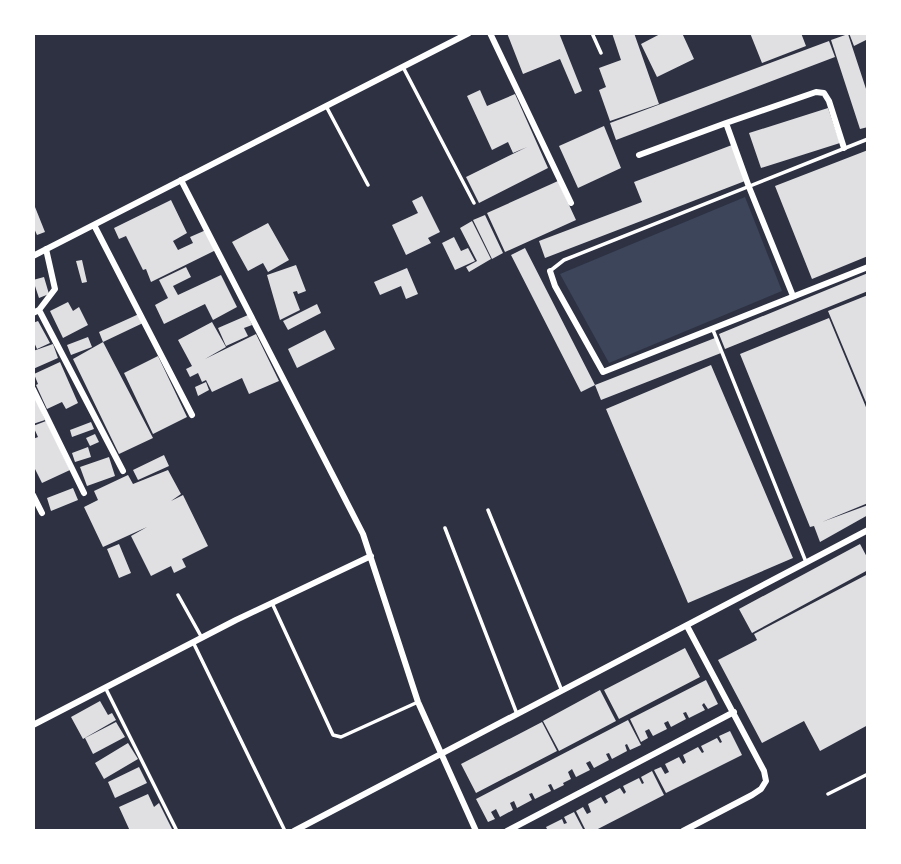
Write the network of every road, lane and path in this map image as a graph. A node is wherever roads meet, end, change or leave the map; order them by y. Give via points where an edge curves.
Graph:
1 (469, 33) edge
2 (490, 33) edge
3 (592, 33) edge
4 (455, 36) edge
5 (601, 53) dead end
6 (403, 67) junction
7 (326, 106) junction
8 (726, 123) junction
9 (868, 139) edge
10 (844, 148) junction
11 (639, 155) dead end
12 (181, 180) junction
13 (368, 185) dead end
14 (749, 187) junction
15 (474, 203) dead end
16 (571, 203) dead end
17 (94, 225) junction
18 (46, 249) junction
19 (33, 256) edge
20 (868, 267) edge
21 (550, 271) joint
22 (793, 296) junction
23 (36, 312) edge
24 (713, 330) junction
25 (33, 389) edge
26 (192, 415) dead end
27 (123, 471) dead end
28 (85, 493) dead end
29 (33, 495) edge
30 (488, 510) dead end
31 (42, 513) dead end
32 (445, 528) dead end
33 (868, 530) edge
34 (371, 556) junction
35 (806, 562) junction
36 (178, 595) dead end
37 (272, 603) junction
38 (687, 626) junction
39 (202, 638) junction
40 (193, 642) junction
41 (106, 688) junction
42 (562, 691) junction
43 (418, 702) junction
44 (734, 712) junction
45 (517, 715) junction
46 (33, 725) edge
47 (441, 754) junction
48 (868, 774) edge
49 (828, 794) dead end
50 (177, 831) edge
51 (285, 831) edge
52 (294, 831) edge
53 (476, 831) edge
54 (507, 831) edge
55 (683, 831) edge

1 - 4 street
2 - 16 street
3 - 5 lane
4 - 6 street
6 - 7 street
6 - 15 lane
7 - 12 street
7 - 13 lane
8 - 10 street via 824,93
8 - 11 street
8 - 14 street
9 - 10 lane
10 - 14 lane
12 - 17 street
12 - 34 street
14 - 21 lane via 564,260
14 - 22 street
17 - 18 street
17 - 26 street
18 - 19 street
18 - 23 street via 55,289
20 - 22 street
21 - 24 street via 603,372
22 - 24 street
23 - 27 street
24 - 35 lane
25 - 28 street
29 - 31 street
30 - 42 lane
32 - 45 lane
33 - 35 street
34 - 37 street
34 - 43 street
35 - 38 street
36 - 39 lane
37 - 39 street
37 - 43 lane via 334,735 341,737
38 - 42 street
38 - 44 street
39 - 40 street
40 - 41 street
40 - 51 lane
41 - 46 street
41 - 50 lane
42 - 45 street
43 - 47 street
44 - 54 street
44 - 55 street via 766,781 761,789
45 - 47 street
47 - 52 street
47 - 53 street
48 - 49 lane

